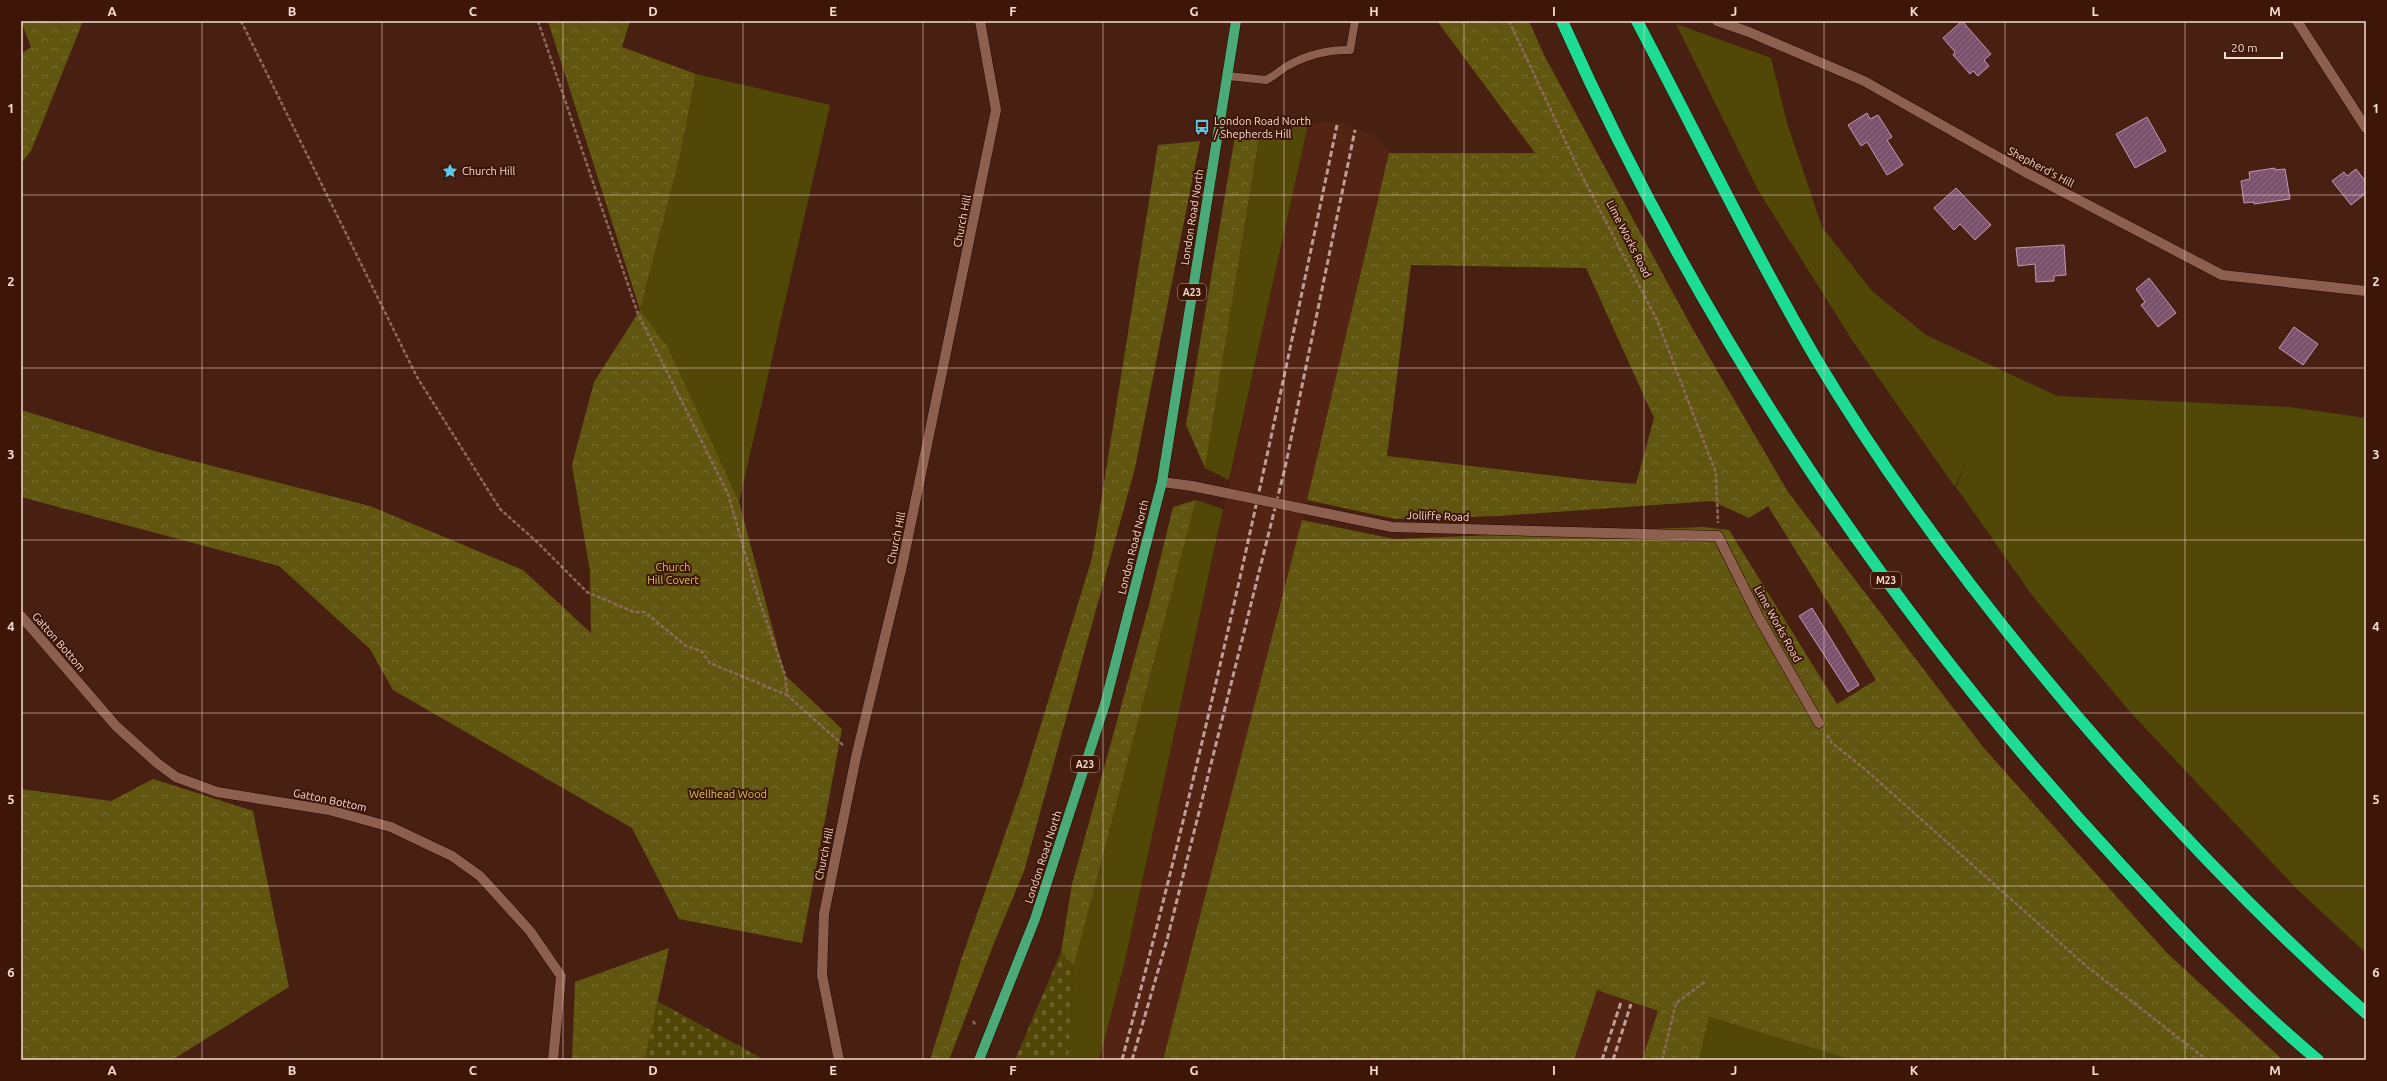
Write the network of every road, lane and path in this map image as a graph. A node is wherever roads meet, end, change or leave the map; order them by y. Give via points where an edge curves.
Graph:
1 (241, 21) edge
2 (538, 21) edge
3 (980, 21) edge
4 (1236, 21) edge
5 (1355, 21) edge
6 (1509, 21) edge
7 (1562, 21) edge
8 (1637, 21) edge
9 (1717, 21) edge
10 (2297, 21) edge
11 (1228, 76) junction
12 (2366, 128) edge
13 (2366, 291) edge
14 (1162, 482) junction
15 (1718, 536) junction
16 (21, 616) edge
17 (787, 695) junction
18 (1820, 723) dead end
19 (1832, 743) dead end
20 (856, 757) junction
21 (1706, 981) dead end
22 (2366, 1012) edge
23 (553, 1060) edge
24 (839, 1060) edge
25 (979, 1060) edge
26 (1662, 1060) edge
27 (2207, 1060) edge
28 (2318, 1060) edge

1 - 17 path via 417,376 500,509 587,592 634,612 645,612 686,646 701,651 710,663
2 - 17 path via 638,314 728,494 784,675
3 - 20 street, Church Hill via 996,110 905,551
4 - 11 main road, London Road North / A23
5 - 11 lane via 1350,50 1307,57 1266,80
6 - 15 path, Lime Works Road via 1578,168 1657,320 1716,472
7 - 28 highway, M23 via 1632,164 1719,323 1801,456 1891,588 1988,714 2092,833 2202,950
8 - 22 highway via 1730,203 1816,357 1901,488 1945,549 2039,671 2145,793 2244,899
9 - 13 street, Shepherd's Hill via 1864,81 2025,172 2222,275
10 - 12 street
11 - 14 main road, London Road North / A23
14 - 15 street, Jolliffe Road, bridge via 1392,527
14 - 25 main road, London Road North / A23 via 1105,704 1035,919
15 - 18 street, Lime Works Road via 1758,616
16 - 23 street, Gatton Bottom via 116,726 176,777 217,792 328,810 391,828 452,856 480,876 530,931 561,976
17 - 20 path
19 - 27 path via 1867,771 2085,965
20 - 24 street, Church Hill via 824,914 822,976
21 - 26 path via 1676,1003

